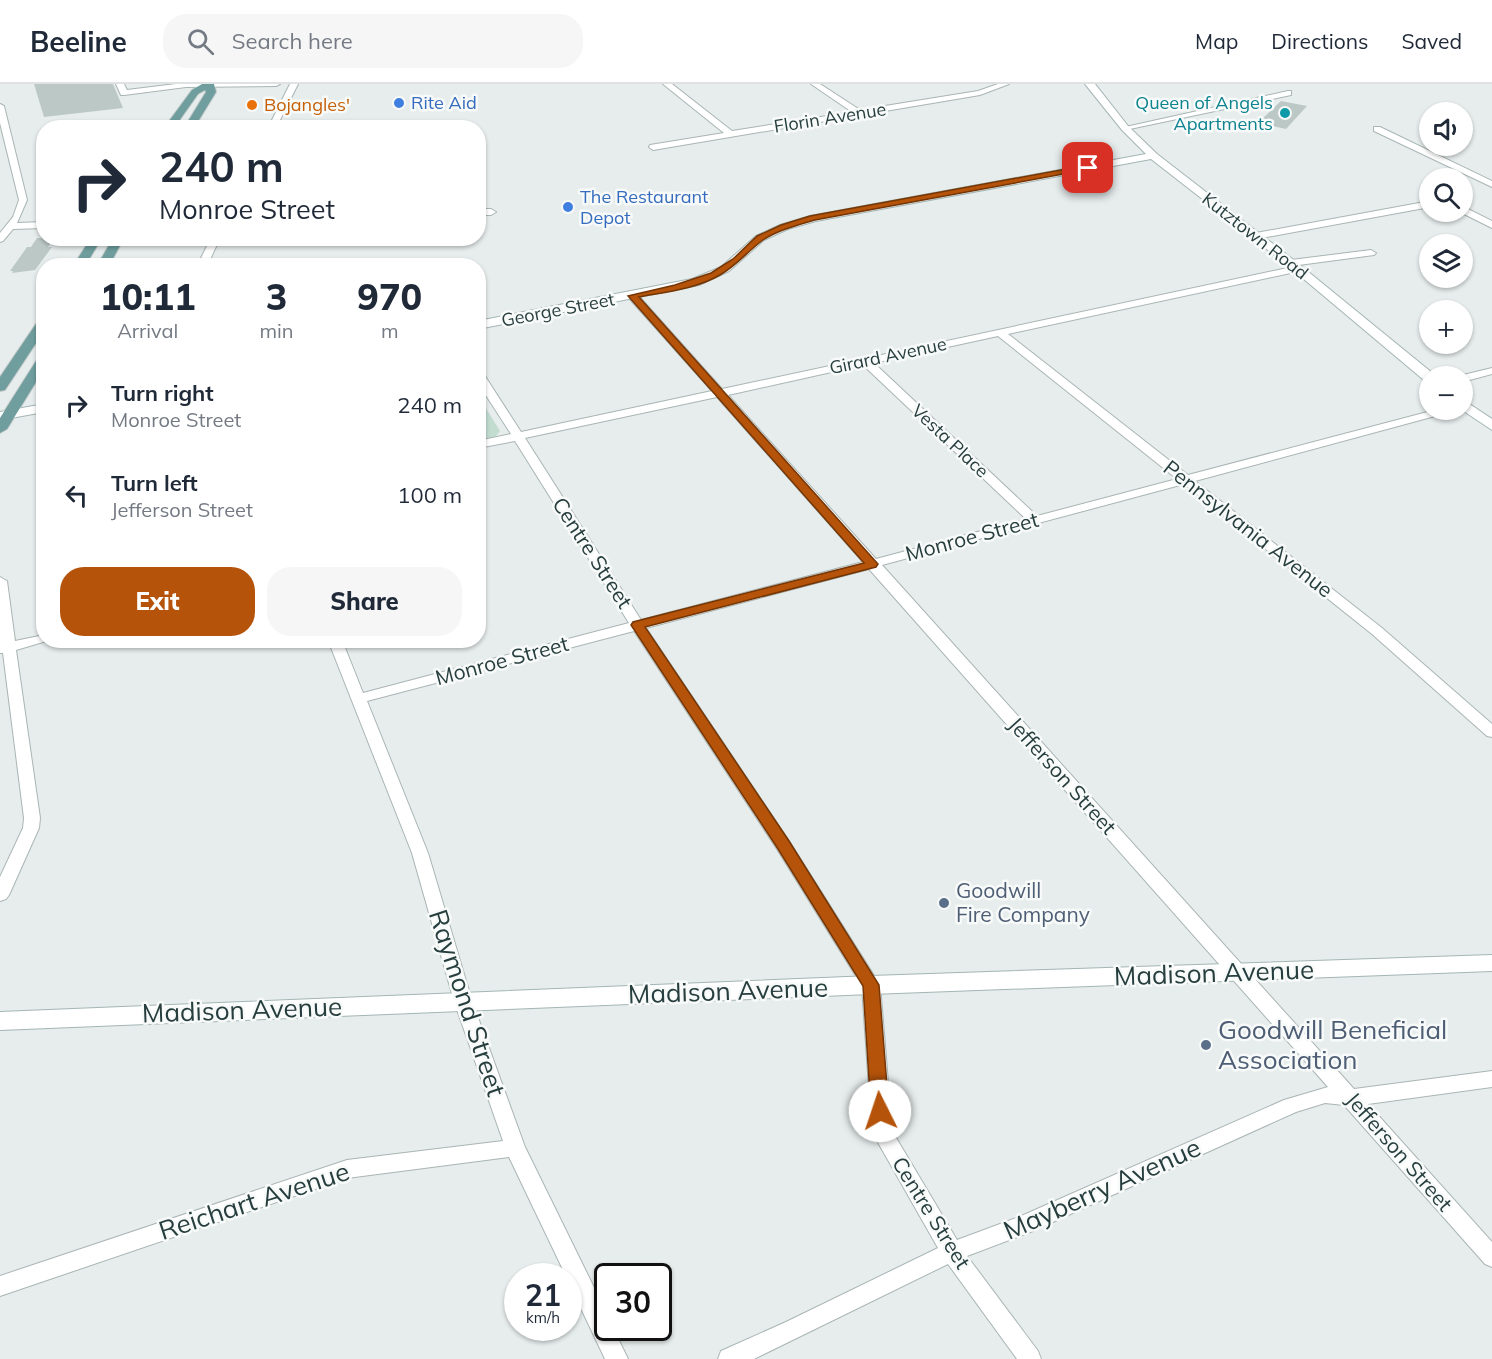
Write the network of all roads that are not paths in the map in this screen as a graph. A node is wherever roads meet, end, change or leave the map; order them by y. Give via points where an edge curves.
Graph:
1 (120, 84) edge
2 (276, 84) edge
3 (294, 84) edge
4 (667, 84) edge
5 (815, 84) edge
6 (965, 84) edge
7 (1005, 84) edge
8 (1090, 84) edge
9 (208, 85) edge
10 (980, 93) junction
11 (1288, 93) dead end
12 (0, 106) edge
13 (859, 113) junction
14 (175, 120) edge
15 (194, 120) edge
16 (276, 120) edge
17 (1125, 128) junction
18 (1377, 129) dead end
19 (730, 134) junction
20 (653, 147) dead end
21 (1153, 156) junction
22 (1492, 184) edge
23 (1419, 206) edge
24 (486, 212) edge
25 (491, 212) dead end
26 (1473, 215) edge
27 (36, 218) edge
28 (14, 221) junction
29 (36, 224) edge
30 (1492, 225) edge
31 (1256, 236) junction
32 (0, 239) edge
33 (1371, 253) dead end
34 (1294, 266) junction
35 (632, 296) junction
36 (486, 323) edge
37 (999, 332) junction
38 (36, 333) edge
39 (865, 361) junction
40 (36, 369) edge
41 (1419, 369) edge
42 (1492, 371) edge
43 (1473, 376) edge
44 (486, 386) edge
45 (0, 387) edge
46 (718, 393) junction
47 (36, 409) edge
48 (1473, 412) edge
49 (4, 415) edge
50 (1419, 417) edge
51 (1492, 426) edge
52 (0, 429) edge
53 (517, 437) junction
54 (486, 443) edge
55 (1185, 479) junction
56 (1034, 520) junction
57 (872, 564) junction
58 (0, 581) edge
59 (637, 625) junction
60 (36, 641) edge
61 (4, 648) edge
62 (338, 648) edge
63 (358, 699) junction
64 (1490, 727) edge
65 (0, 895) edge
66 (1492, 963) edge
67 (1239, 972) junction
68 (871, 985) junction
69 (464, 1001) junction
70 (0, 1021) edge
71 (1492, 1079) edge
72 (1351, 1098) junction
73 (515, 1148) junction
74 (952, 1252) junction
75 (1492, 1257) edge
76 (0, 1286) edge
77 (617, 1359) edge
78 (729, 1359) edge
79 (1030, 1359) edge

1 - 9 street via 124,93
2 - 9 street
3 - 16 street
4 - 19 street
5 - 13 street
6 - 10 street
7 - 10 street, Florin Avenue
8 - 17 street, Kutztown Road
9 - 14 main road via 195,92
9 - 15 main road via 211,92
10 - 13 street, Florin Avenue
11 - 17 street
12 - 28 street via 23,200
13 - 19 street, Florin Avenue
17 - 21 street, Kutztown Road
18 - 22 street
19 - 20 street, Florin Avenue
21 - 31 street, Kutztown Road
21 - 35 street, George Street via 813,218 760,238 714,275
23 - 31 street
24 - 25 street
26 - 30 street
27 - 28 street
28 - 29 street
28 - 32 street
31 - 34 street, Kutztown Road
33 - 34 street, Girard Avenue
34 - 37 street, Girard Avenue
34 - 41 street, Kutztown Road
35 - 36 street, George Street
35 - 46 street, Jefferson Street
37 - 39 street, Girard Avenue
37 - 55 street, Pennsylvania Avenue
38 - 45 main road
39 - 46 street, Girard Avenue
39 - 56 street, Vesta Place
40 - 49 main road
42 - 43 street
44 - 53 street, Centre Street
46 - 53 street, Girard Avenue
46 - 57 street, Jefferson Street
47 - 49 street
48 - 51 street
49 - 52 main road
50 - 55 street, Monroe Street
53 - 54 street, Girard Avenue
53 - 59 street, Centre Street
55 - 56 street, Monroe Street
55 - 64 street, Pennsylvania Avenue via 1377,631
56 - 57 street, Monroe Street
57 - 59 street, Monroe Street
57 - 67 street, Jefferson Street
58 - 61 street
59 - 63 street, Monroe Street
59 - 68 street, Centre Street
60 - 61 street
61 - 65 street via 32,818
62 - 63 street, Raymond Street
63 - 69 street, Raymond Street via 420,853
66 - 67 street, Madison Avenue
67 - 68 street, Madison Avenue
67 - 72 street, Jefferson Street
68 - 69 street, Madison Avenue
68 - 74 street, Centre Street via 882,1132
69 - 70 street, Madison Avenue
69 - 73 street, Raymond Street
71 - 72 street, Mayberry Avenue
72 - 74 street, Mayberry Avenue via 1325,1095 1291,1106 1026,1224
72 - 75 street, Jefferson Street
73 - 76 street, Reichart Avenue via 347,1169
73 - 77 street, Raymond Street
74 - 78 street, Mayberry Avenue
74 - 79 street, Centre Street

